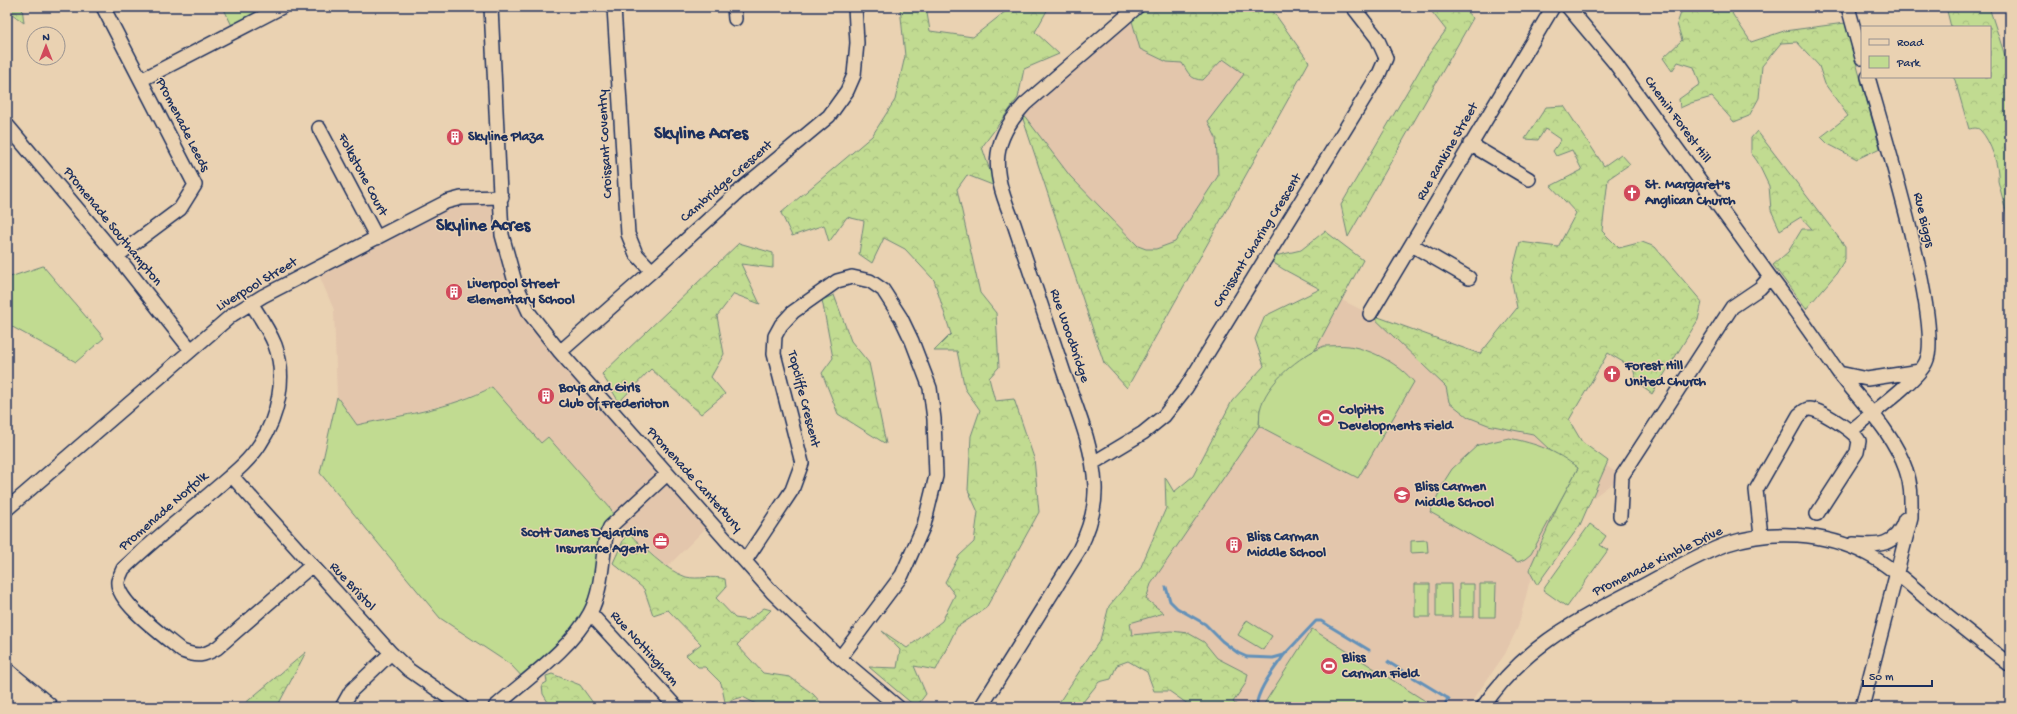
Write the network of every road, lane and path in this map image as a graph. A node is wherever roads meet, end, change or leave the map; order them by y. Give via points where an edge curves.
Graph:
1 (103, 7) edge
2 (282, 7) edge
3 (492, 7) edge
4 (614, 7) edge
5 (855, 7) edge
6 (1137, 7) edge
7 (1353, 7) edge
8 (1553, 7) edge
9 (1568, 7) edge
10 (1848, 7) edge
11 (1861, 54) edge
12 (1868, 78) edge
13 (141, 80) junction
14 (7, 125) edge
15 (319, 128) dead end
16 (1470, 144) junction
17 (1530, 179) dead end
18 (502, 197) junction
19 (377, 238) junction
20 (1412, 245) junction
21 (117, 256) junction
22 (652, 272) junction
23 (1770, 277) junction
24 (1468, 278) dead end
25 (251, 303) junction
26 (1370, 314) dead end
27 (191, 350) junction
28 (560, 352) junction
29 (1920, 371) junction
30 (1840, 373) junction
31 (1872, 413) junction
32 (1851, 431) junction
33 (1093, 463) junction
34 (667, 474) junction
35 (231, 475) junction
36 (1912, 490) junction
37 (7, 508) edge
38 (1817, 514) dead end
39 (1620, 516) dead end
40 (1761, 536) junction
41 (1841, 543) junction
42 (744, 561) junction
43 (311, 566) junction
44 (1896, 574) junction
45 (590, 613) junction
46 (391, 653) junction
47 (840, 658) junction
48 (2010, 665) edge
49 (7, 674) edge
50 (7, 696) edge
51 (20, 707) edge
52 (47, 707) edge
53 (342, 707) edge
54 (462, 707) edge
55 (494, 707) edge
56 (676, 707) edge
57 (898, 707) edge
58 (981, 707) edge
59 (1482, 707) edge
60 (1862, 707) edge

1 - 13 street, Promenade Leeds
2 - 13 street
3 - 18 street, Promenade Canterbury
4 - 22 street, Croissant Coventry via 628,234 636,254
5 - 22 street, Cambridge Crescent via 857,43 854,75 847,91 830,116 744,186
6 - 33 street, Rue Woodbridge via 1010,120 1001,139 997,158 1001,192 1084,426
7 - 33 street, Croissant Charing Crescent via 1377,38 1386,58 1379,74 1186,388 1164,416 1143,433
8 - 16 street, Rue Rankine Street
9 - 23 street, Chemin Forest Hill via 1614,62
10 - 11 street
12 - 29 street, Rue Biggs via 1897,179 1930,330 1930,354
13 - 21 street, Promenade Leeds via 195,185 180,209
14 - 21 street, Promenade Southampton
15 - 19 street, Folkstone Court
16 - 17 street
16 - 20 street, Rue Rankine Street
18 - 19 street, Liverpool Street via 461,198 446,202
18 - 28 street, Promenade Canterbury via 502,235 515,282 530,314
19 - 25 street, Liverpool Street
20 - 24 street
20 - 26 street, Rue Rankine Street
21 - 27 street, Promenade Southampton
22 - 28 street, Cambridge Crescent
23 - 30 street, Chemin Forest Hill
23 - 39 street via 1760,288 1732,307 1622,476
25 - 27 street, Liverpool Street via 232,314
25 - 35 street, Promenade Norfolk via 275,346 280,369 279,388 273,419 260,445
27 - 37 street, Liverpool Street
28 - 34 street, Promenade Canterbury
29 - 30 street via 1867,379
29 - 31 street, Rue Biggs
30 - 31 street, Chemin Forest Hill
31 - 32 street, Rue Biggs
31 - 36 street, Chemin Forest Hill via 1899,453
32 - 38 street via 1858,441 1857,452
32 - 40 street via 1817,411 1809,409 1799,415 1756,490
33 - 58 street, Rue Woodbridge via 1093,514 1087,535
34 - 42 street, Promenade Canterbury
34 - 45 street via 610,527
35 - 43 street, Rue Bristol
35 - 43 street, Promenade Norfolk via 123,569 118,581 126,603 182,651 206,655
36 - 41 street via 1902,527 1893,539 1875,545
36 - 44 street via 1911,518
40 - 41 street, Promenade Kimble Drive via 1802,536
40 - 59 street, Promenade Kimble Drive via 1710,551 1566,627 1518,664
41 - 44 street, Promenade Kimble Drive via 1868,554
42 - 47 street, Promenade Canterbury
42 - 47 street, Topcliffe Crescent via 792,490 802,463 774,354 775,336 793,312 837,281 852,277 870,281 883,290 901,318 930,388 936,476 924,526 902,575
43 - 46 street, Rue Bristol
44 - 48 street, Promenade Kimble Drive
44 - 60 street
45 - 55 street via 573,638
45 - 56 street, Rue Nottingham
46 - 53 street via 351,691
46 - 54 street, Rue Bristol via 409,670
47 - 57 street, Promenade Canterbury
49 - 52 highway
50 - 51 highway

